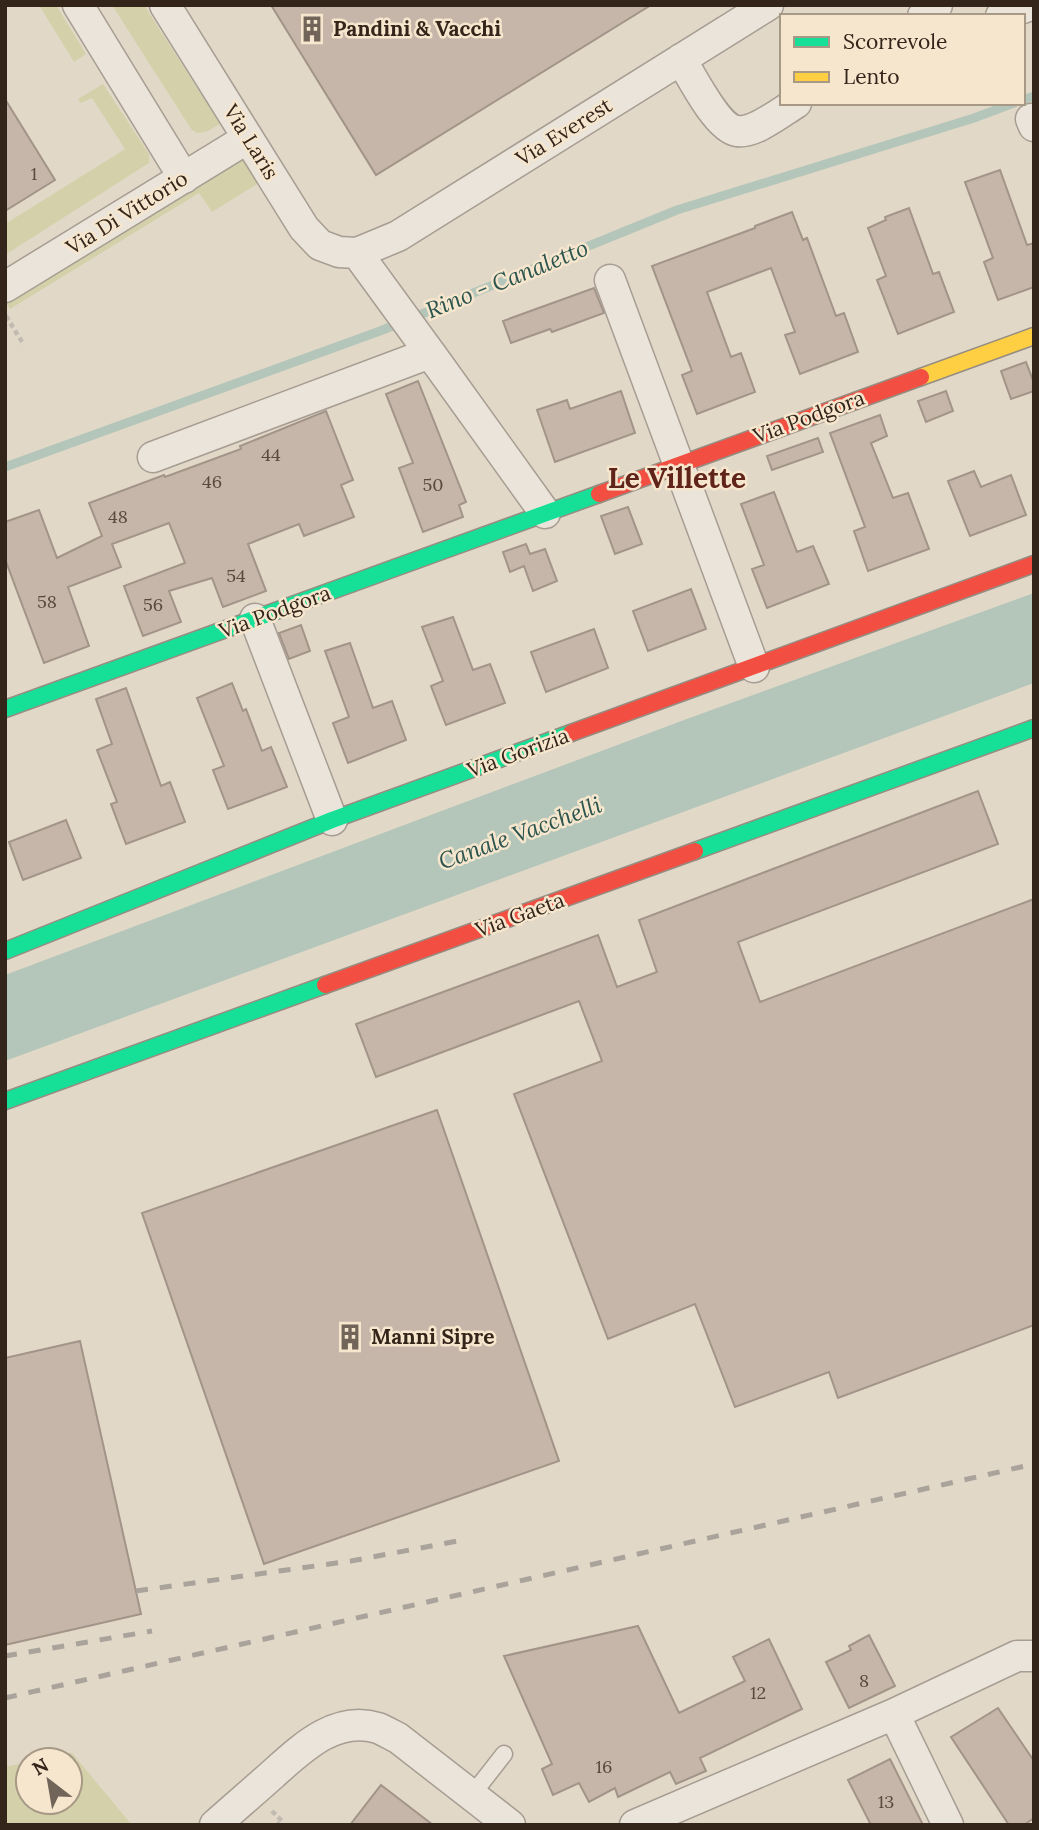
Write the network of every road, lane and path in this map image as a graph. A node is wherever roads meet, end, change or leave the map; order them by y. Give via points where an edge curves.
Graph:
1 (78, 5) edge
2 (164, 5) edge
3 (768, 5) edge
4 (1031, 5) edge
5 (1006, 14) edge
6 (681, 59) junction
7 (793, 105) edge
8 (248, 138) junction
9 (184, 177) junction
10 (357, 253) junction
11 (610, 280) dead end
12 (5, 287) edge
13 (5, 315) edge
14 (1034, 336) edge
15 (24, 345) dead end
16 (430, 353) junction
17 (153, 457) dead end
18 (679, 464) junction
19 (545, 513) junction
20 (1034, 564) edge
21 (256, 619) junction
22 (754, 667) junction
23 (5, 709) edge
24 (1034, 728) edge
25 (332, 820) junction
26 (5, 951) edge
27 (5, 1101) edge
28 (1034, 1656) edge
29 (894, 1714) junction
30 (504, 1754) dead end
31 (472, 1794) junction
32 (215, 1825) edge
33 (510, 1825) edge
34 (635, 1825) edge
35 (948, 1825) edge

1 - 9 street
2 - 8 street, Via Laris
3 - 6 street, Via Everest
4 - 5 street
6 - 7 street via 724,126 738,132 757,127
6 - 10 street, Via Everest via 398,236
8 - 9 street, Via Di Vittorio
8 - 10 street, Via Laris via 304,228 320,245
9 - 12 street, Via Di Vittorio
10 - 16 street
11 - 18 street
13 - 15 path
14 - 18 street, Via Podgora
16 - 17 street
16 - 19 street
18 - 19 street, Via Podgora
18 - 22 street
19 - 21 street, Via Podgora
20 - 22 street, Via Gorizia
21 - 23 street, Via Podgora
21 - 25 street
22 - 25 street, Via Gorizia
24 - 27 street, Via Gaeta
25 - 26 street, Via Gorizia
28 - 29 street via 1017,1656
29 - 34 street
29 - 35 street
30 - 31 lane
31 - 32 street via 379,1728 339,1728 303,1747
31 - 33 street

